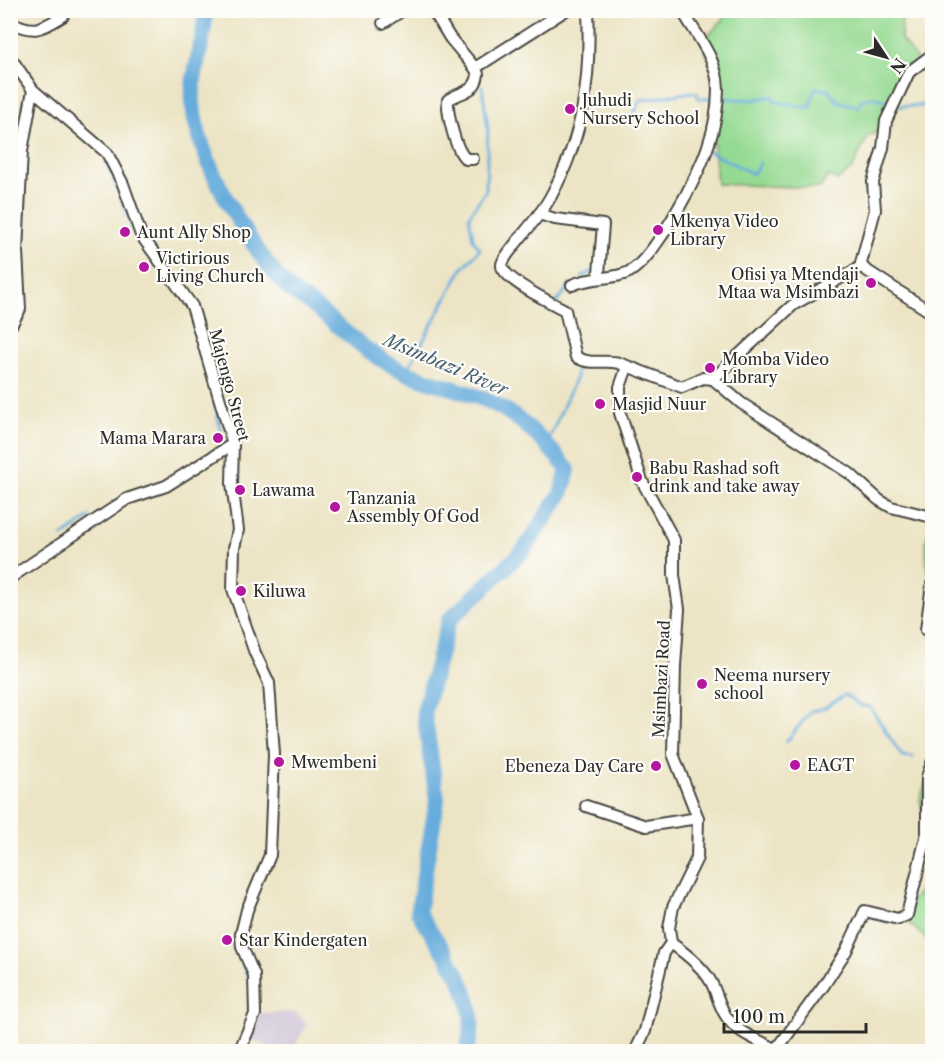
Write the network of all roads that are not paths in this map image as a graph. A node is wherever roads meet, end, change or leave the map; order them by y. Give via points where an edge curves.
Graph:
1 (63, 10) edge
2 (403, 10) edge
3 (434, 10) edge
4 (566, 10) edge
5 (588, 10) edge
6 (682, 10) edge
7 (10, 22) edge
8 (383, 23) dead end
9 (933, 55) edge
10 (10, 57) edge
11 (475, 68) junction
12 (33, 90) junction
13 (473, 159) dead end
14 (539, 214) junction
15 (862, 266) junction
16 (599, 273) dead end
17 (572, 285) dead end
18 (933, 313) edge
19 (10, 327) edge
20 (627, 367) junction
21 (713, 379) junction
22 (233, 444) junction
23 (933, 518) edge
24 (10, 578) edge
25 (933, 584) edge
26 (926, 630) dead end
27 (933, 763) edge
28 (586, 806) dead end
29 (698, 818) junction
30 (930, 833) edge
31 (671, 943) junction
32 (778, 1050) edge
33 (239, 1052) edge
34 (634, 1052) edge

1 - 7 street via 63,16 37,31
2 - 8 street
3 - 11 street via 450,38
4 - 11 street
5 - 14 street via 589,80 585,107 570,157
6 - 17 street via 705,44 718,87 709,145 671,221 647,256 628,272 586,278
9 - 15 street via 909,72 886,121 873,182 875,210
10 - 12 street, Majengo Street
11 - 13 street via 478,74 474,86 450,98 447,104 462,156
12 - 19 street via 22,151 17,251 20,309
12 - 22 street, Majengo Street via 107,153 141,235 192,306
14 - 16 street via 603,225
14 - 20 street via 507,255 503,268 514,280 565,310 576,357 585,362 610,360
15 - 18 street
15 - 21 street via 793,305
20 - 21 street via 682,387 703,378
20 - 29 street, Msimbazi Road via 618,397 620,413 642,481 674,540 679,609 673,754
21 - 23 street via 741,404 849,473 879,500
22 - 24 street via 166,486 127,499
22 - 33 street, Majengo Street via 232,483 238,530 233,589 269,683 274,754 270,855 242,934 242,947 254,975 255,1014
25 - 26 street
27 - 30 street via 927,777
28 - 29 street via 646,826
29 - 31 street, Msimbazi Road via 697,858 673,907
30 - 32 street via 905,919 865,910 829,976
31 - 32 street via 710,980 724,1014 732,1023 742,1033
31 - 34 street via 664,953 645,1031

